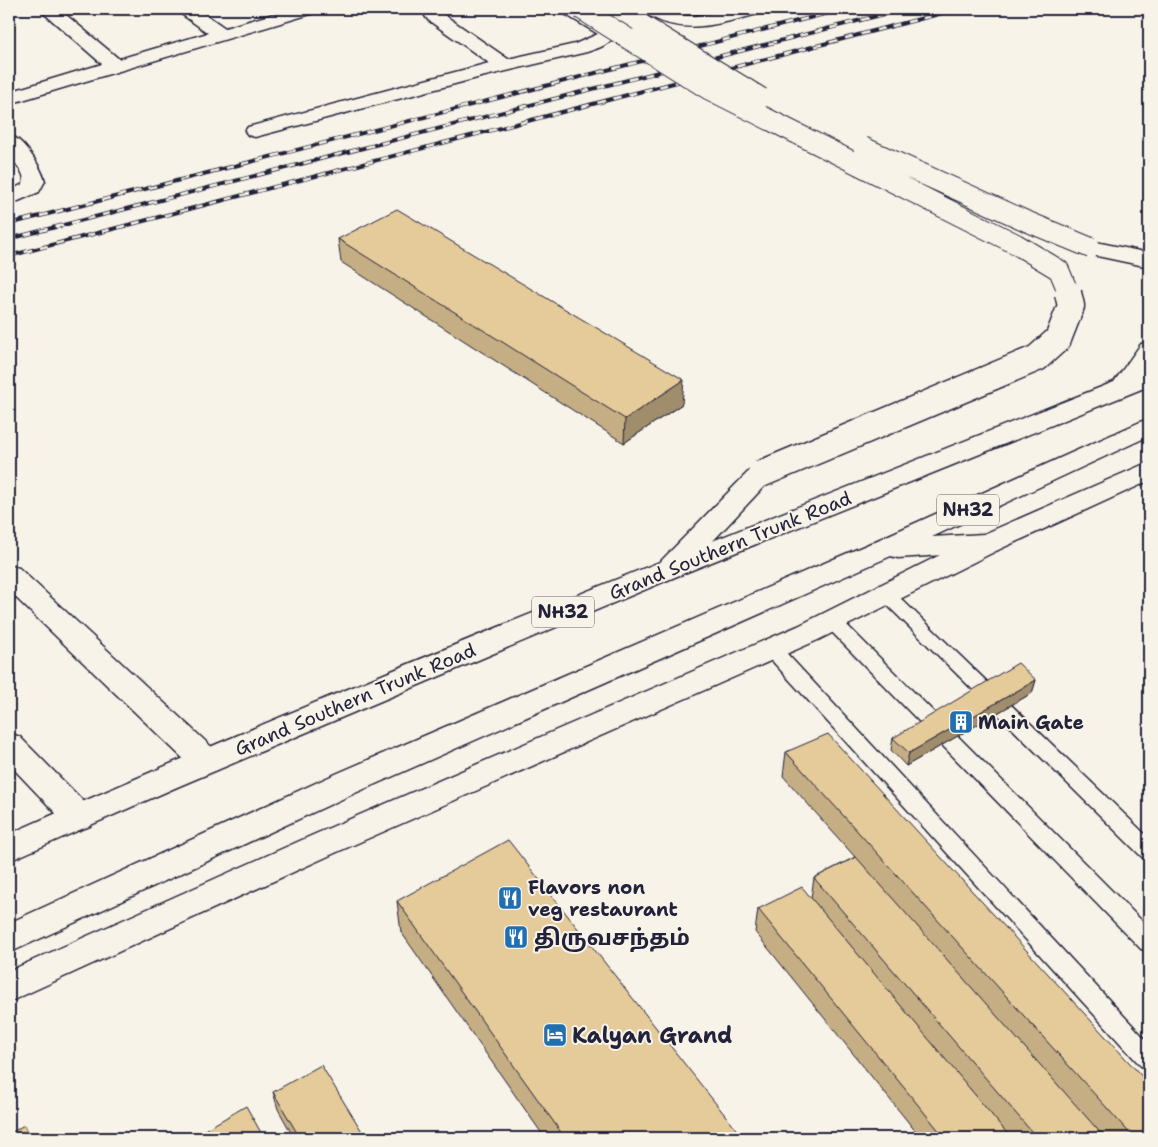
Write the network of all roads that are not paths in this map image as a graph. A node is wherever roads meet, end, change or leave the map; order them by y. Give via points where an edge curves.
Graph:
1 (48, 9) edge
2 (186, 9) edge
3 (308, 9) edge
4 (569, 9) edge
5 (582, 9) edge
6 (615, 9) edge
7 (651, 9) edge
8 (756, 9) edge
9 (434, 16) dead end
10 (684, 22) junction
11 (222, 34) junction
12 (605, 37) junction
13 (504, 65) junction
14 (117, 67) junction
15 (9, 98) edge
16 (255, 131) dead end
17 (9, 141) edge
18 (9, 199) edge
19 (1149, 260) edge
20 (1149, 349) edge
21 (1149, 377) edge
22 (1122, 388) junction
23 (1149, 426) edge
24 (1149, 471) edge
25 (988, 543) junction
26 (881, 550) junction
27 (672, 566) junction
28 (9, 575) edge
29 (887, 595) junction
30 (832, 621) junction
31 (771, 648) junction
32 (9, 745) edge
33 (206, 761) junction
34 (79, 817) junction
35 (9, 848) edge
36 (1149, 851) edge
37 (9, 939) edge
38 (1149, 942) edge
39 (9, 987) edge
40 (1149, 1059) edge

1 - 14 main road
2 - 11 main road
3 - 11 main road
4 - 12 main road via 603,28 607,34
5 - 27 main road, bridge via 708,89 1016,244 1059,270 1071,306 1058,339 1037,358 761,474
6 - 19 main road, bridge via 777,107 1026,221 1092,248
7 - 10 main road
8 - 10 main road
9 - 13 main road
10 - 12 main road
11 - 14 main road
12 - 13 main road via 591,44
13 - 16 main road
14 - 15 main road
17 - 18 main road via 32,171 35,181 32,188
20 - 22 main road
21 - 22 main road, NH32
22 - 27 main road, Grand Southern Trunk Road / NH32
23 - 26 main road, NH32
24 - 25 main road
25 - 26 main road
25 - 29 main road
26 - 37 main road, NH32 via 342,785
27 - 33 main road, Grand Southern Trunk Road / NH32
28 - 33 main road
29 - 30 main road
29 - 36 lane
30 - 31 main road
30 - 38 lane
31 - 39 main road via 315,848
31 - 40 lane
32 - 34 main road
33 - 34 main road, Grand Southern Trunk Road / NH32
34 - 35 main road, Grand Southern Trunk Road / NH32

